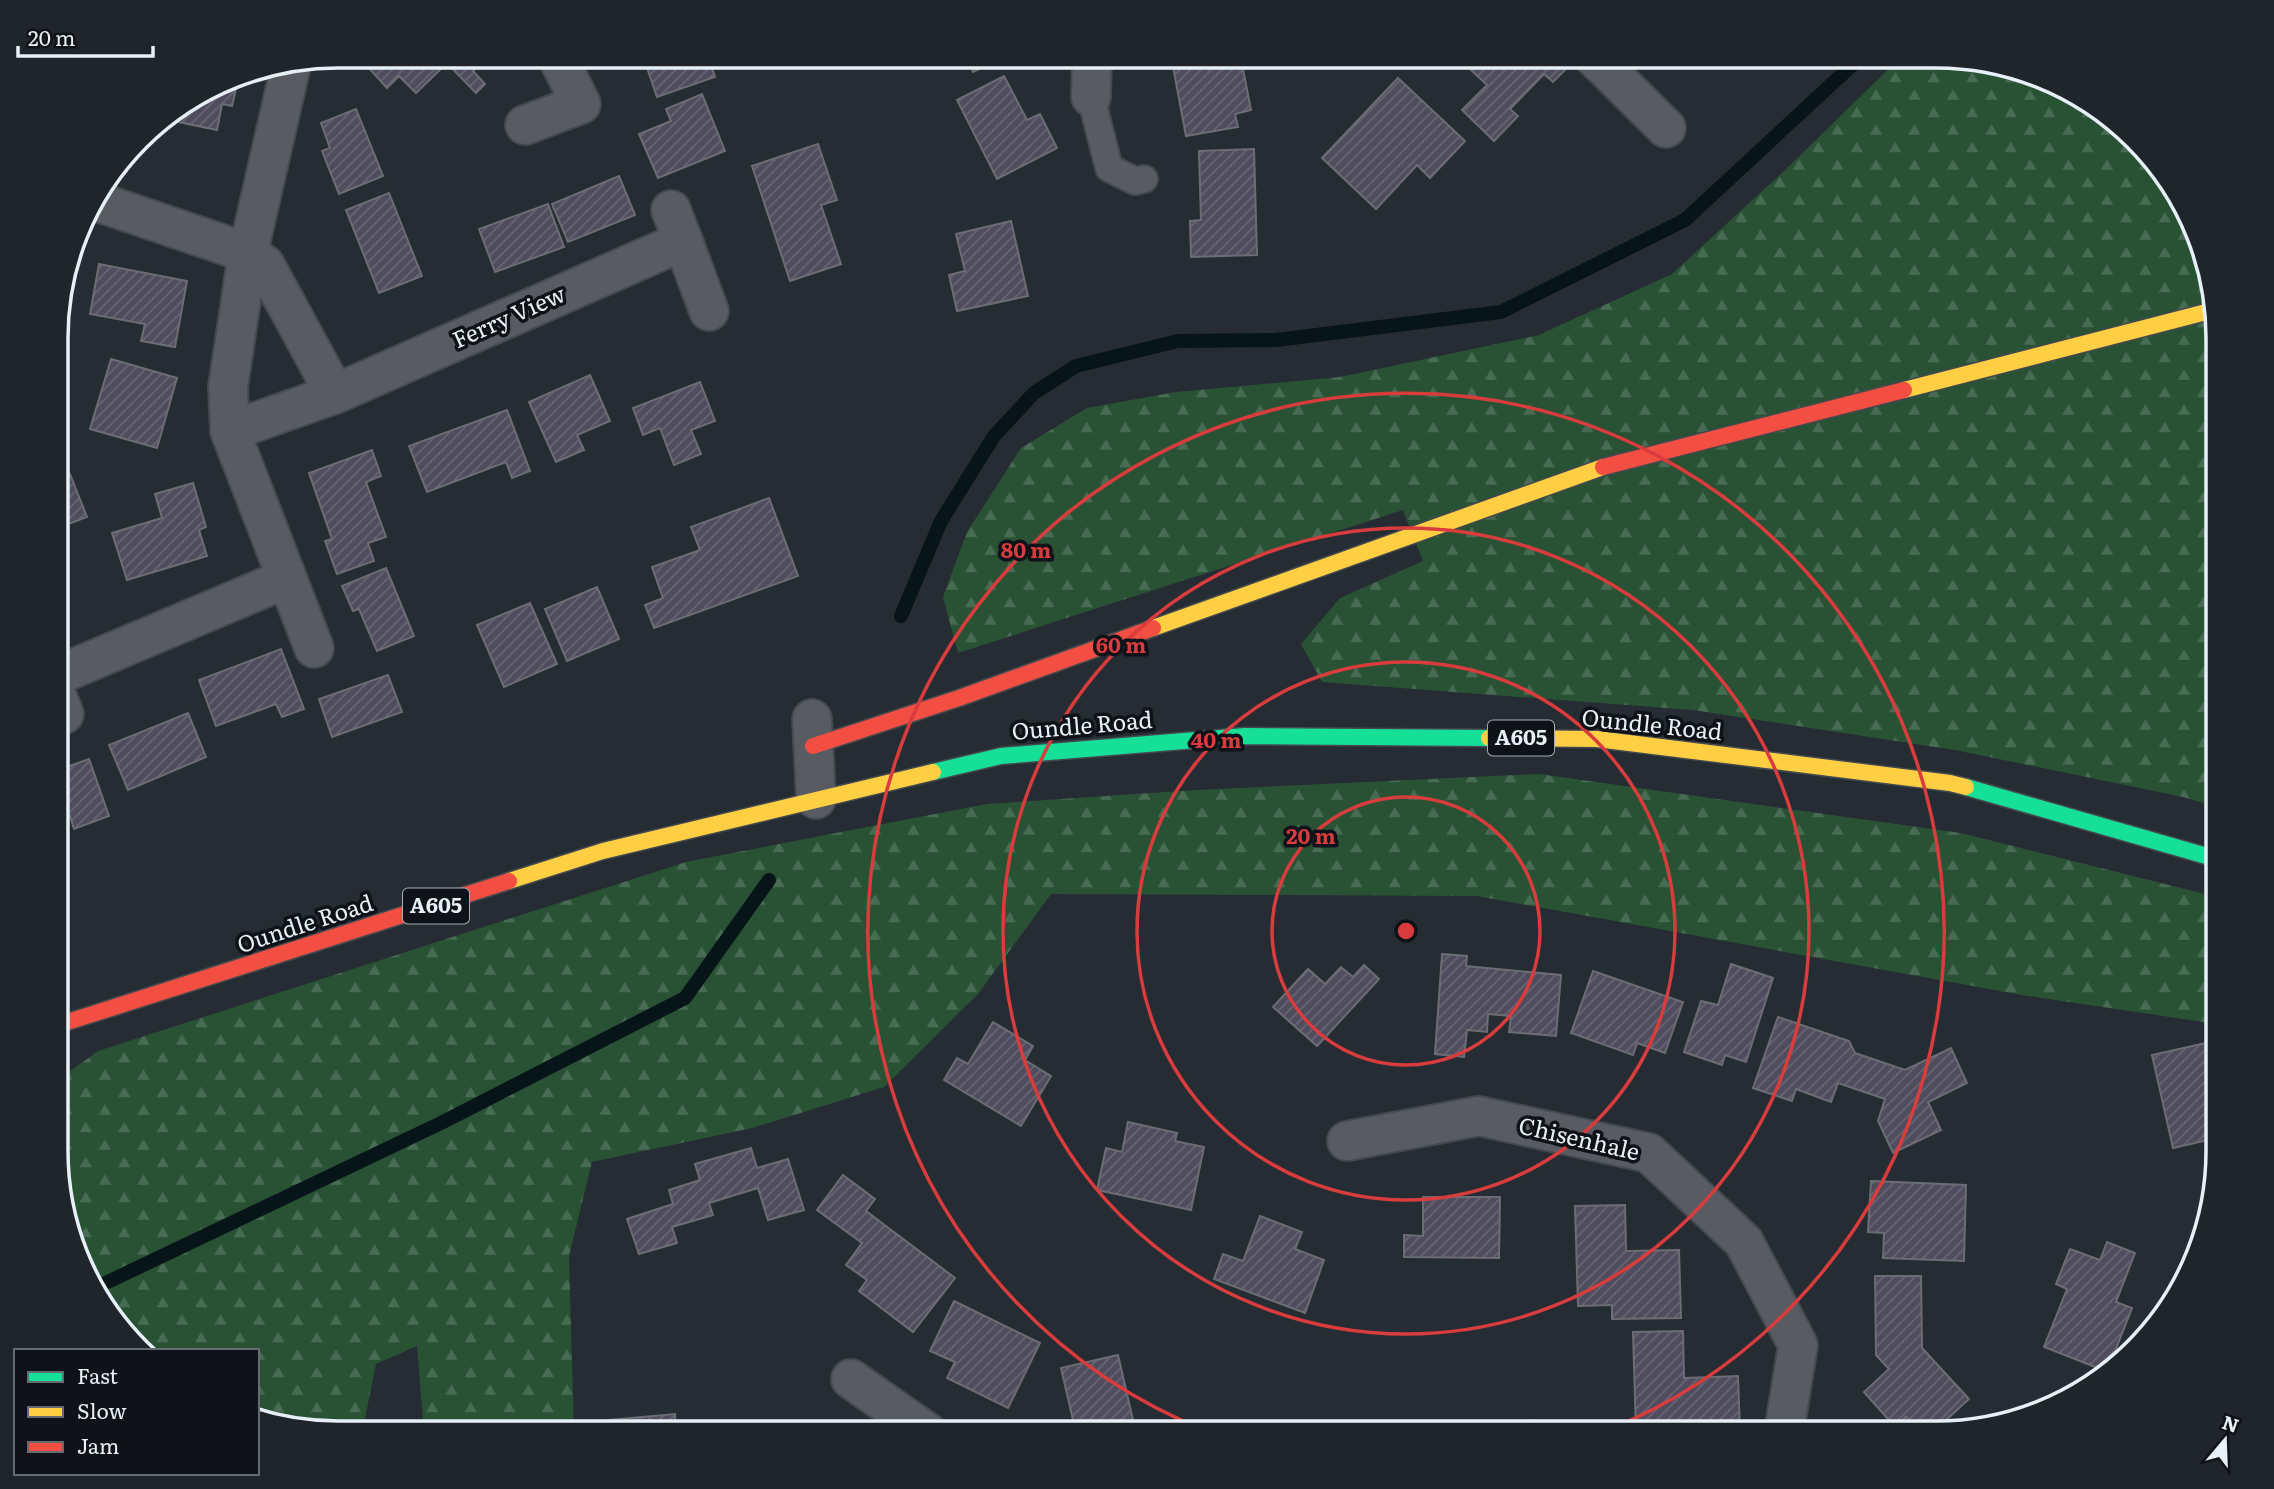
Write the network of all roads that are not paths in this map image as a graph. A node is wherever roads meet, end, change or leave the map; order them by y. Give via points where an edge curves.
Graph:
1 (563, 68) edge
2 (1092, 68) edge
3 (1605, 68) edge
4 (289, 73) edge
5 (1091, 97) joint
6 (525, 125) dead end
7 (1666, 128) dead end
8 (1144, 179) dead end
9 (104, 204) edge
10 (248, 253) junction
11 (709, 311) dead end
12 (2204, 313) edge
13 (335, 394) junction
14 (230, 431) junction
15 (285, 579) junction
16 (313, 649) dead end
17 (68, 671) edge
18 (812, 732) joint
19 (816, 799) junction
20 (2206, 856) edge
21 (68, 1022) edge
22 (1347, 1141) dead end
23 (851, 1379) dead end
24 (911, 1421) edge
25 (1786, 1421) edge

1 - 6 street via 581,104
2 - 5 street
3 - 7 street
4 - 10 street
5 - 8 lane via 1109,168 1135,181
9 - 10 street
10 - 13 street via 265,265
10 - 14 street via 228,387
11 - 13 street, Ferry View via 677,225
12 - 18 main road via 1592,470 959,698
13 - 14 street, Ferry View
14 - 15 street
15 - 16 street
15 - 17 street
18 - 19 street
19 - 20 main road, Oundle Road / A605 via 1002,756 1245,736 1597,739 1950,783
19 - 21 main road, Oundle Road / A605 via 603,851
22 - 25 street, Chisenhale via 1479,1116 1649,1153 1744,1242 1798,1345
23 - 24 street

